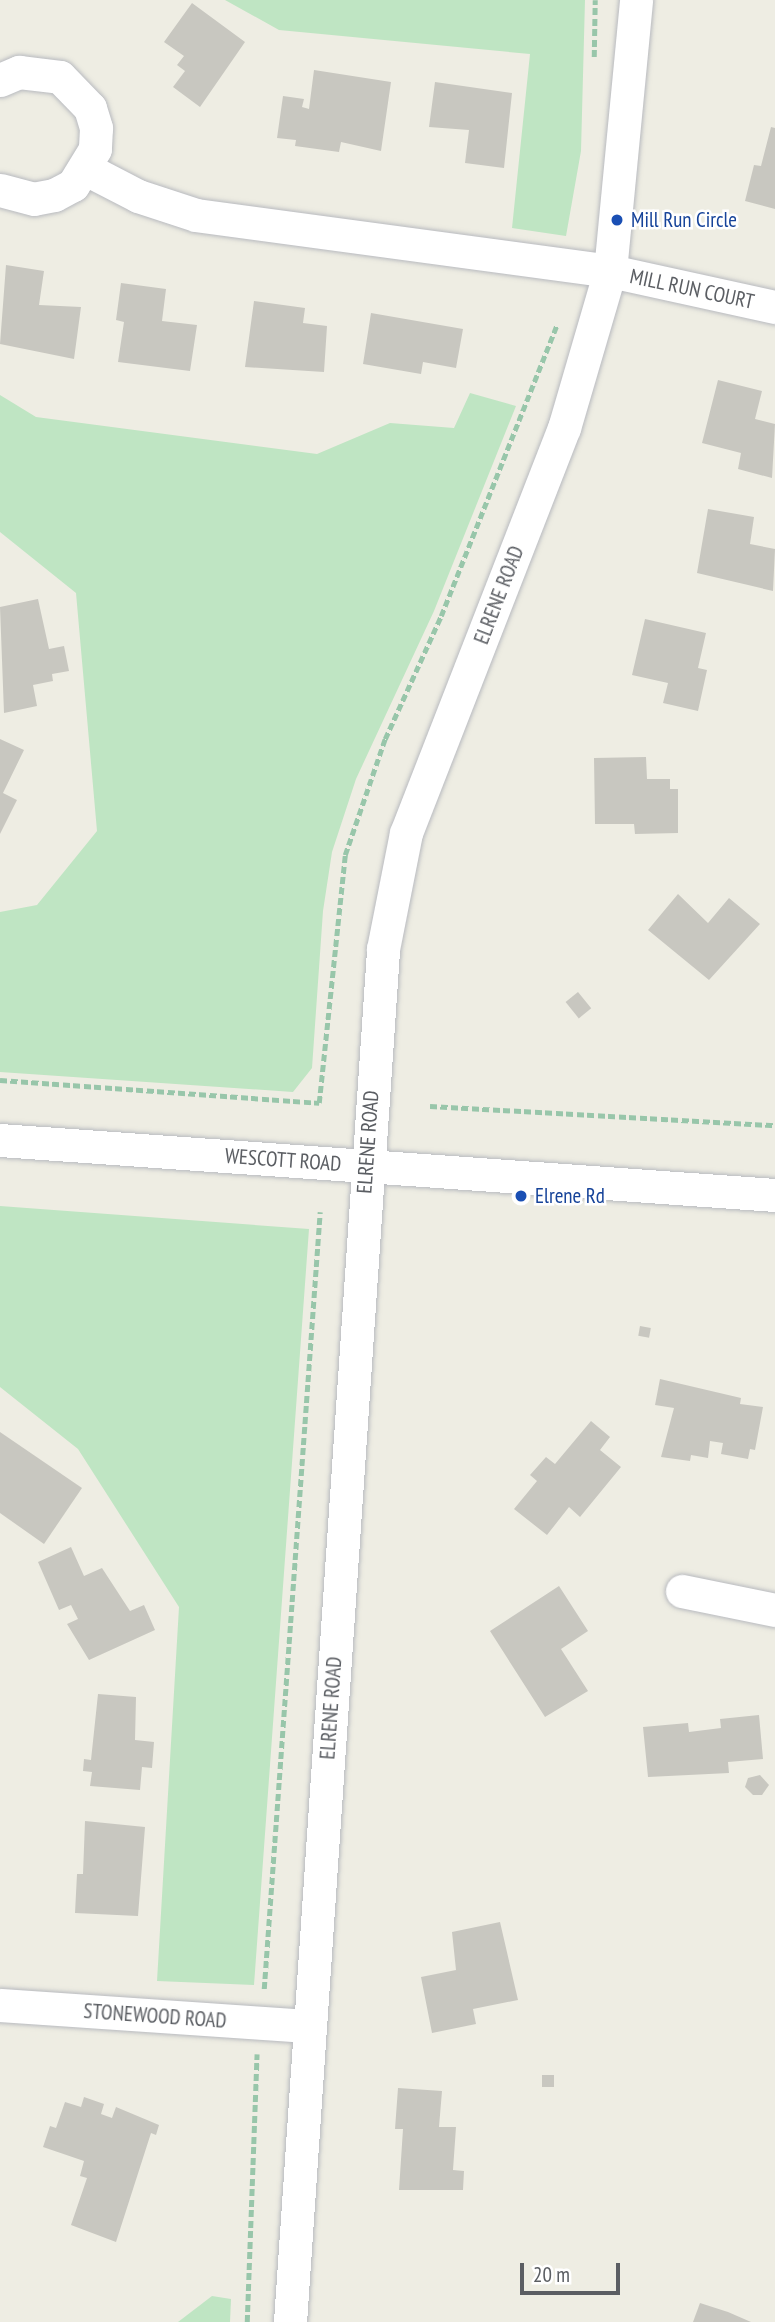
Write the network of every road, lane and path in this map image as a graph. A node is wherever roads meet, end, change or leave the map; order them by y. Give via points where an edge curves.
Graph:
1 (595, 0) edge
2 (636, 0) edge
3 (594, 61) dead end
4 (0, 80) edge
5 (86, 169) junction
6 (0, 190) edge
7 (572, 266) junction
8 (610, 271) junction
9 (775, 307) edge
10 (0, 1080) edge
11 (430, 1106) dead end
12 (775, 1125) edge
13 (0, 1140) edge
14 (366, 1166) junction
15 (775, 1195) edge
16 (320, 1212) dead end
17 (682, 1591) dead end
18 (775, 1610) edge
19 (0, 2005) edge
20 (261, 2023) junction
21 (309, 2026) junction
22 (247, 2322) edge
23 (290, 2322) edge

1 - 3 path
2 - 8 street, ELRENE ROAD
4 - 5 street via 19,72 40,71 60,77 78,90 96,128 95,149
5 - 6 street via 73,185 54,195 34,199
5 - 7 street via 138,196 196,215
7 - 8 street
7 - 10 path via 537,380 441,616 385,739 345,855 318,1102
8 - 9 street, MILL RUN COURT
8 - 14 street, ELRENE ROAD via 564,428 406,833 383,949
11 - 12 path
13 - 14 street, WESCOTT ROAD
14 - 15 street, WESCOTT ROAD
14 - 21 street, ELRENE ROAD
16 - 20 path
17 - 18 street
19 - 20 street, STONEWOOD ROAD
20 - 21 street, STONEWOOD ROAD
20 - 22 path
21 - 23 street, ELRENE ROAD

